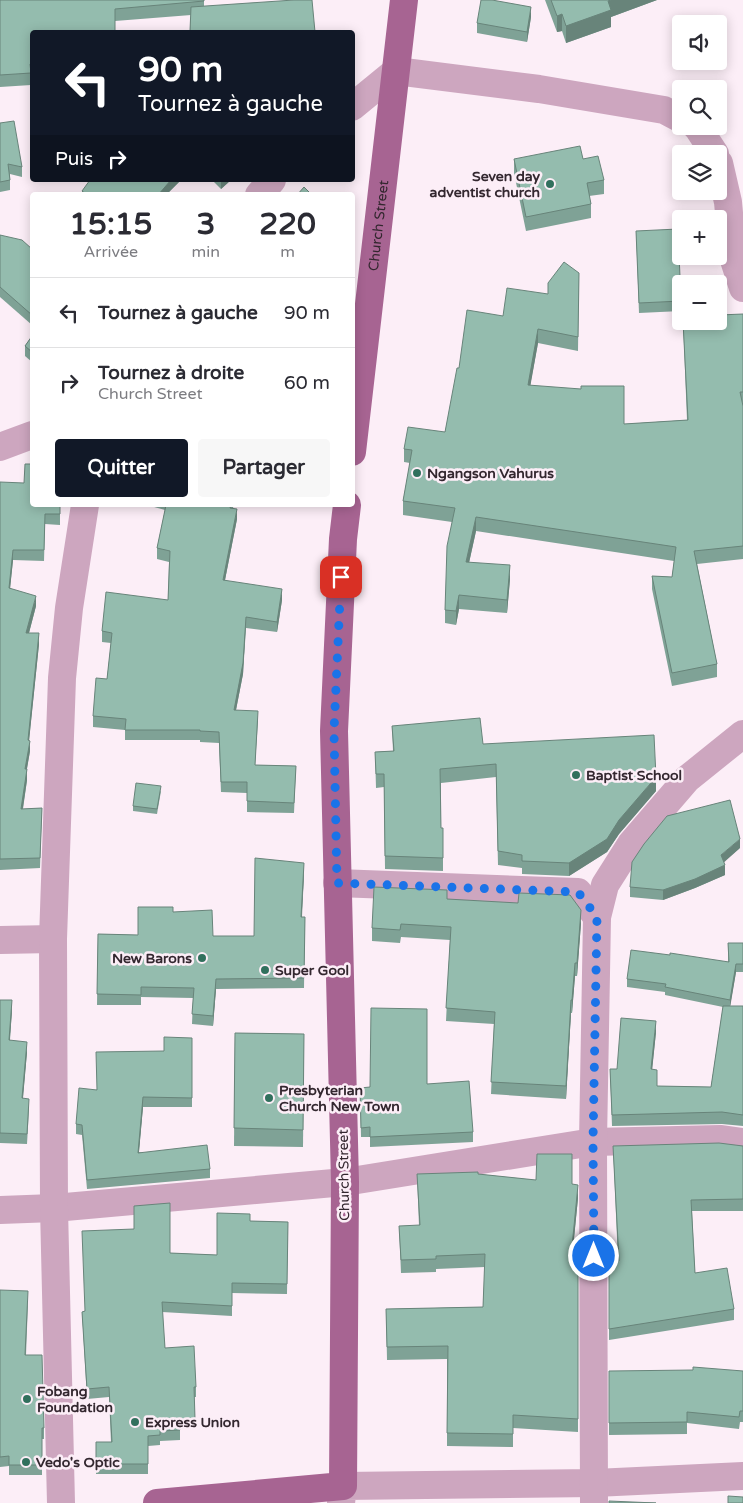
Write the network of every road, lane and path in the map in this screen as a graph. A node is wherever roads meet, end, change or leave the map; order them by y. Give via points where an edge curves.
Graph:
1 (404, 0) edge
2 (396, 71) junction
3 (355, 105) edge
4 (672, 114) edge
5 (270, 182) edge
6 (262, 192) edge
7 (727, 198) edge
8 (743, 288) edge
9 (355, 426) edge
10 (30, 436) edge
11 (0, 447) edge
12 (85, 507) edge
13 (346, 507) edge
14 (743, 734) edge
15 (337, 883) junction
16 (597, 917) junction
17 (53, 939) junction
18 (0, 940) edge
19 (593, 1142) junction
20 (743, 1142) edge
21 (345, 1182) junction
22 (54, 1208) junction
23 (0, 1210) edge
24 (743, 1476) edge
25 (595, 1493) edge
26 (342, 1494) edge
27 (61, 1503) edge
28 (157, 1503) edge

1 - 2 main road, Church Street
2 - 3 street
2 - 4 street via 539,89 664,110
2 - 9 main road, Church Street
5 - 6 street
7 - 8 street via 733,257
10 - 11 street
12 - 17 street via 62,678
13 - 15 main road, Church Street via 334,731
14 - 16 street via 687,778 631,844 605,885
15 - 16 street via 578,892
15 - 21 main road, Church Street
16 - 19 street
17 - 18 street
17 - 22 street
19 - 20 street via 720,1139
19 - 21 street
19 - 25 street
21 - 22 street
21 - 26 main road, Church Street
22 - 23 street
22 - 27 street
24 - 25 street
25 - 26 street
26 - 28 main road

